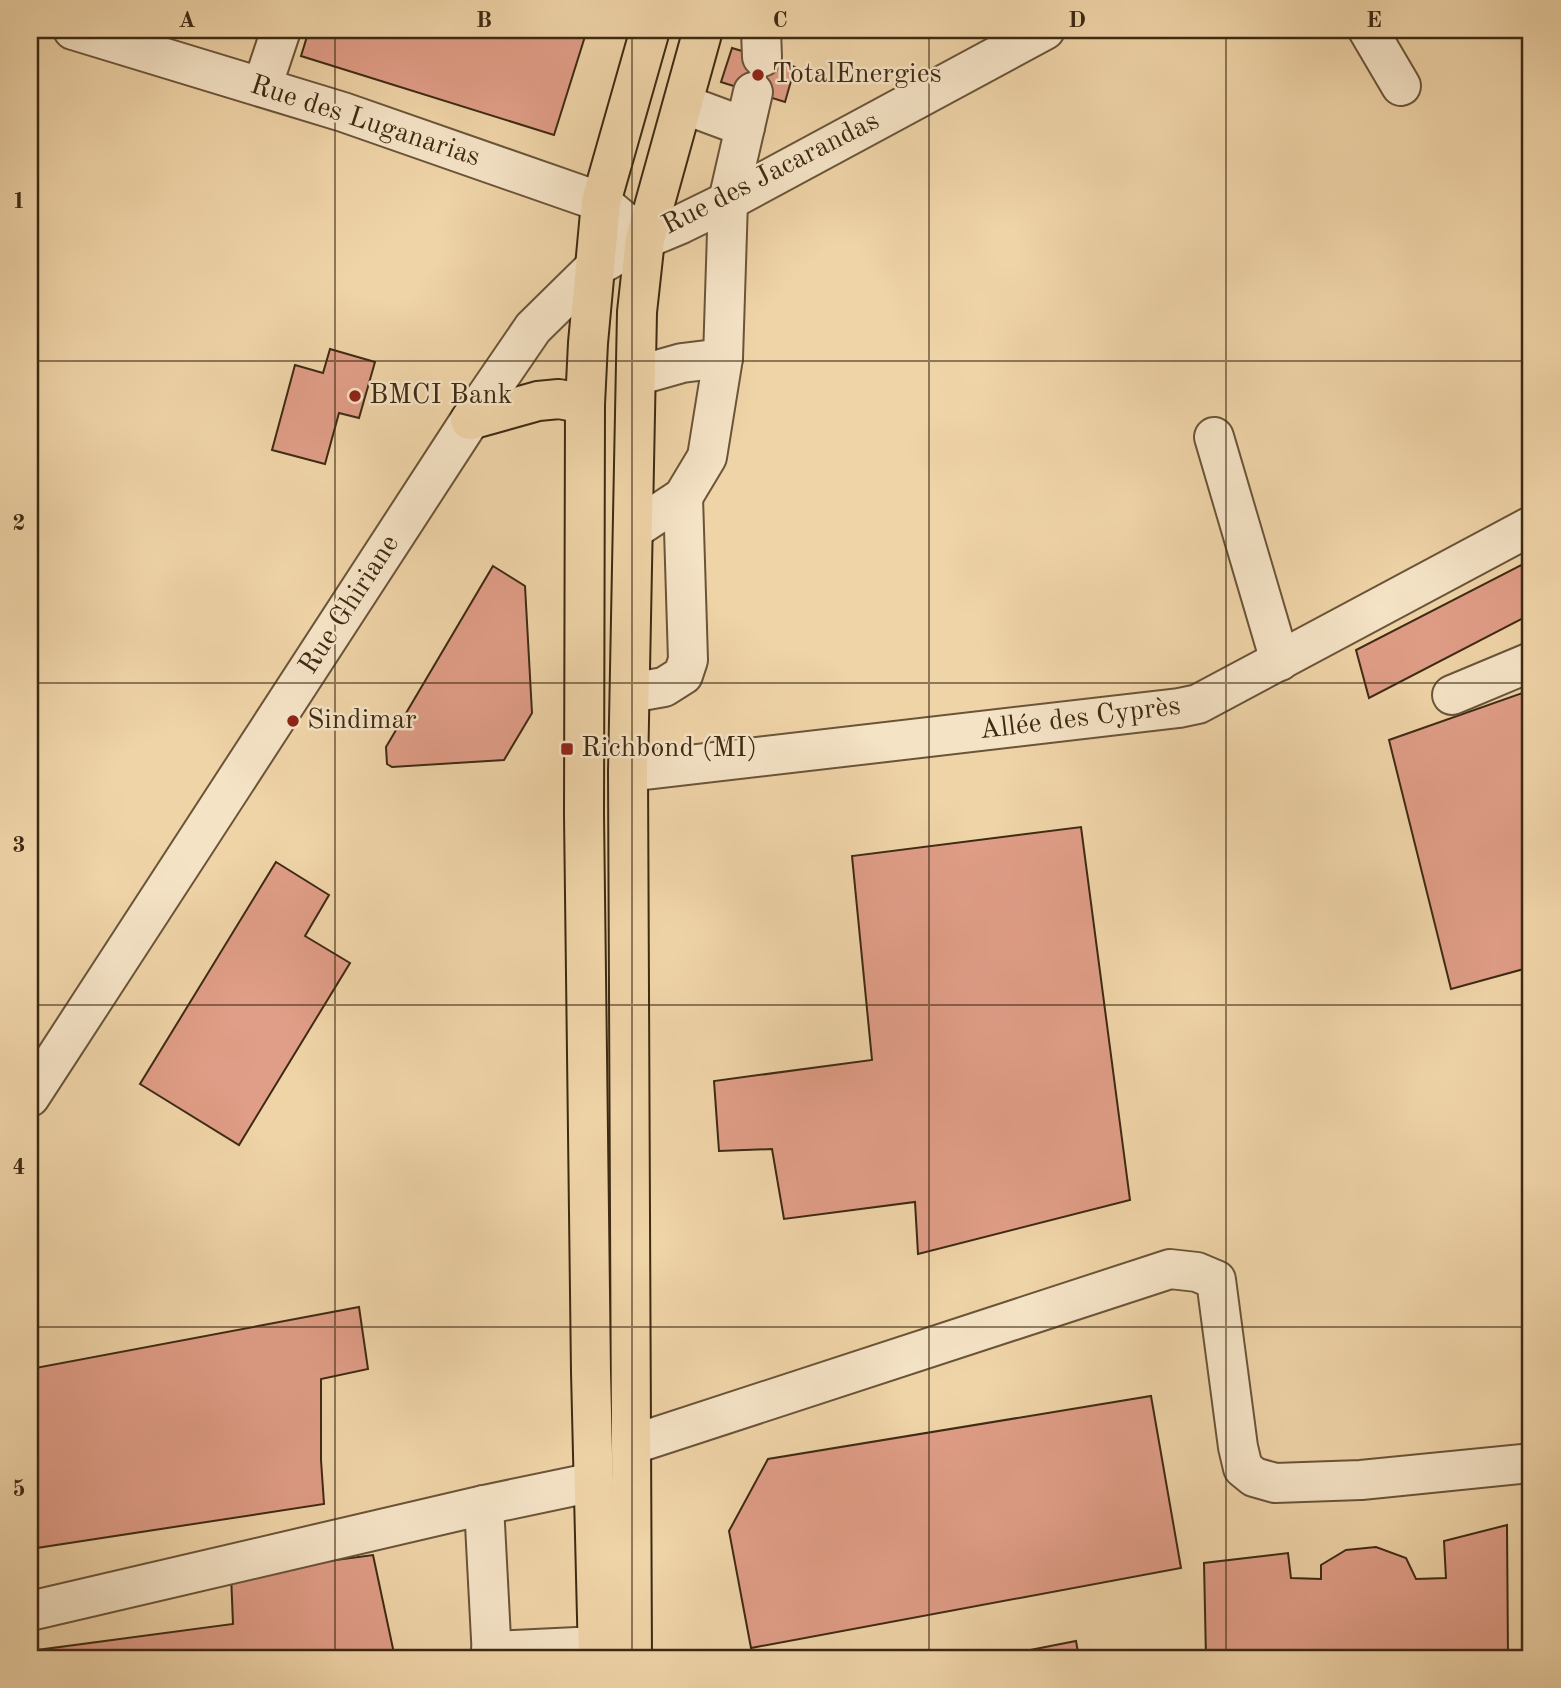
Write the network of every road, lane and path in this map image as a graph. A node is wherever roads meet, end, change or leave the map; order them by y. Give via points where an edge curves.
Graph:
1 (73, 30) edge
2 (281, 30) edge
3 (650, 30) edge
4 (703, 30) edge
5 (1368, 30) edge
6 (1030, 33) edge
7 (172, 44) edge
8 (755, 76) edge
9 (1401, 86) dead end
10 (262, 87) junction
11 (683, 104) junction
12 (728, 201) junction
13 (601, 202) junction
14 (645, 239) junction
15 (594, 268) junction
16 (723, 358) junction
17 (635, 376) junction
18 (585, 404) junction
19 (470, 420) junction
20 (1214, 436) dead end
21 (683, 497) junction
22 (1531, 526) edge
23 (633, 530) junction
24 (1280, 661) junction
25 (1531, 662) edge
26 (630, 693) junction
27 (1452, 695) dead end
28 (628, 772) junction
29 (30, 1097) edge
30 (631, 1446) junction
31 (1531, 1463) edge
32 (594, 1482) junction
33 (484, 1505) junction
34 (30, 1611) edge
35 (491, 1654) edge
36 (609, 1654) edge

1 - 7 street, Rue des Luganarias
2 - 10 street
3 - 13 main road
4 - 11 main road
5 - 9 street
6 - 12 street, Rue des Jacarandas
7 - 10 street, Rue des Luganarias
8 - 11 street
8 - 12 street
10 - 13 street, Rue des Luganarias
11 - 14 main road
12 - 14 street, Rue des Jacarandas
12 - 16 street
13 - 14 street, Rue des Luganarias
13 - 15 main road
14 - 15 street, Rue des Jacarandas
14 - 17 main road
15 - 18 main road
15 - 19 street, Rue Ghiriane via 533,328
16 - 17 street
16 - 21 street via 707,457
17 - 23 main road
18 - 19 main road via 538,401
18 - 32 main road via 584,815
19 - 29 street, Rue Ghiriane
20 - 24 street
21 - 23 street
21 - 26 street via 688,660 682,675 664,687
22 - 24 street, Allée des Cyprès
23 - 26 main road
24 - 28 street, Allée des Cyprès via 1198,704 1179,708
25 - 27 street
26 - 28 main road
28 - 30 main road
30 - 31 street via 1170,1269 1216,1280 1238,1447 1243,1468 1254,1477 1275,1483 1361,1480
30 - 36 main road
32 - 33 street
32 - 36 main road
33 - 34 street
33 - 35 street
35 - 36 street

